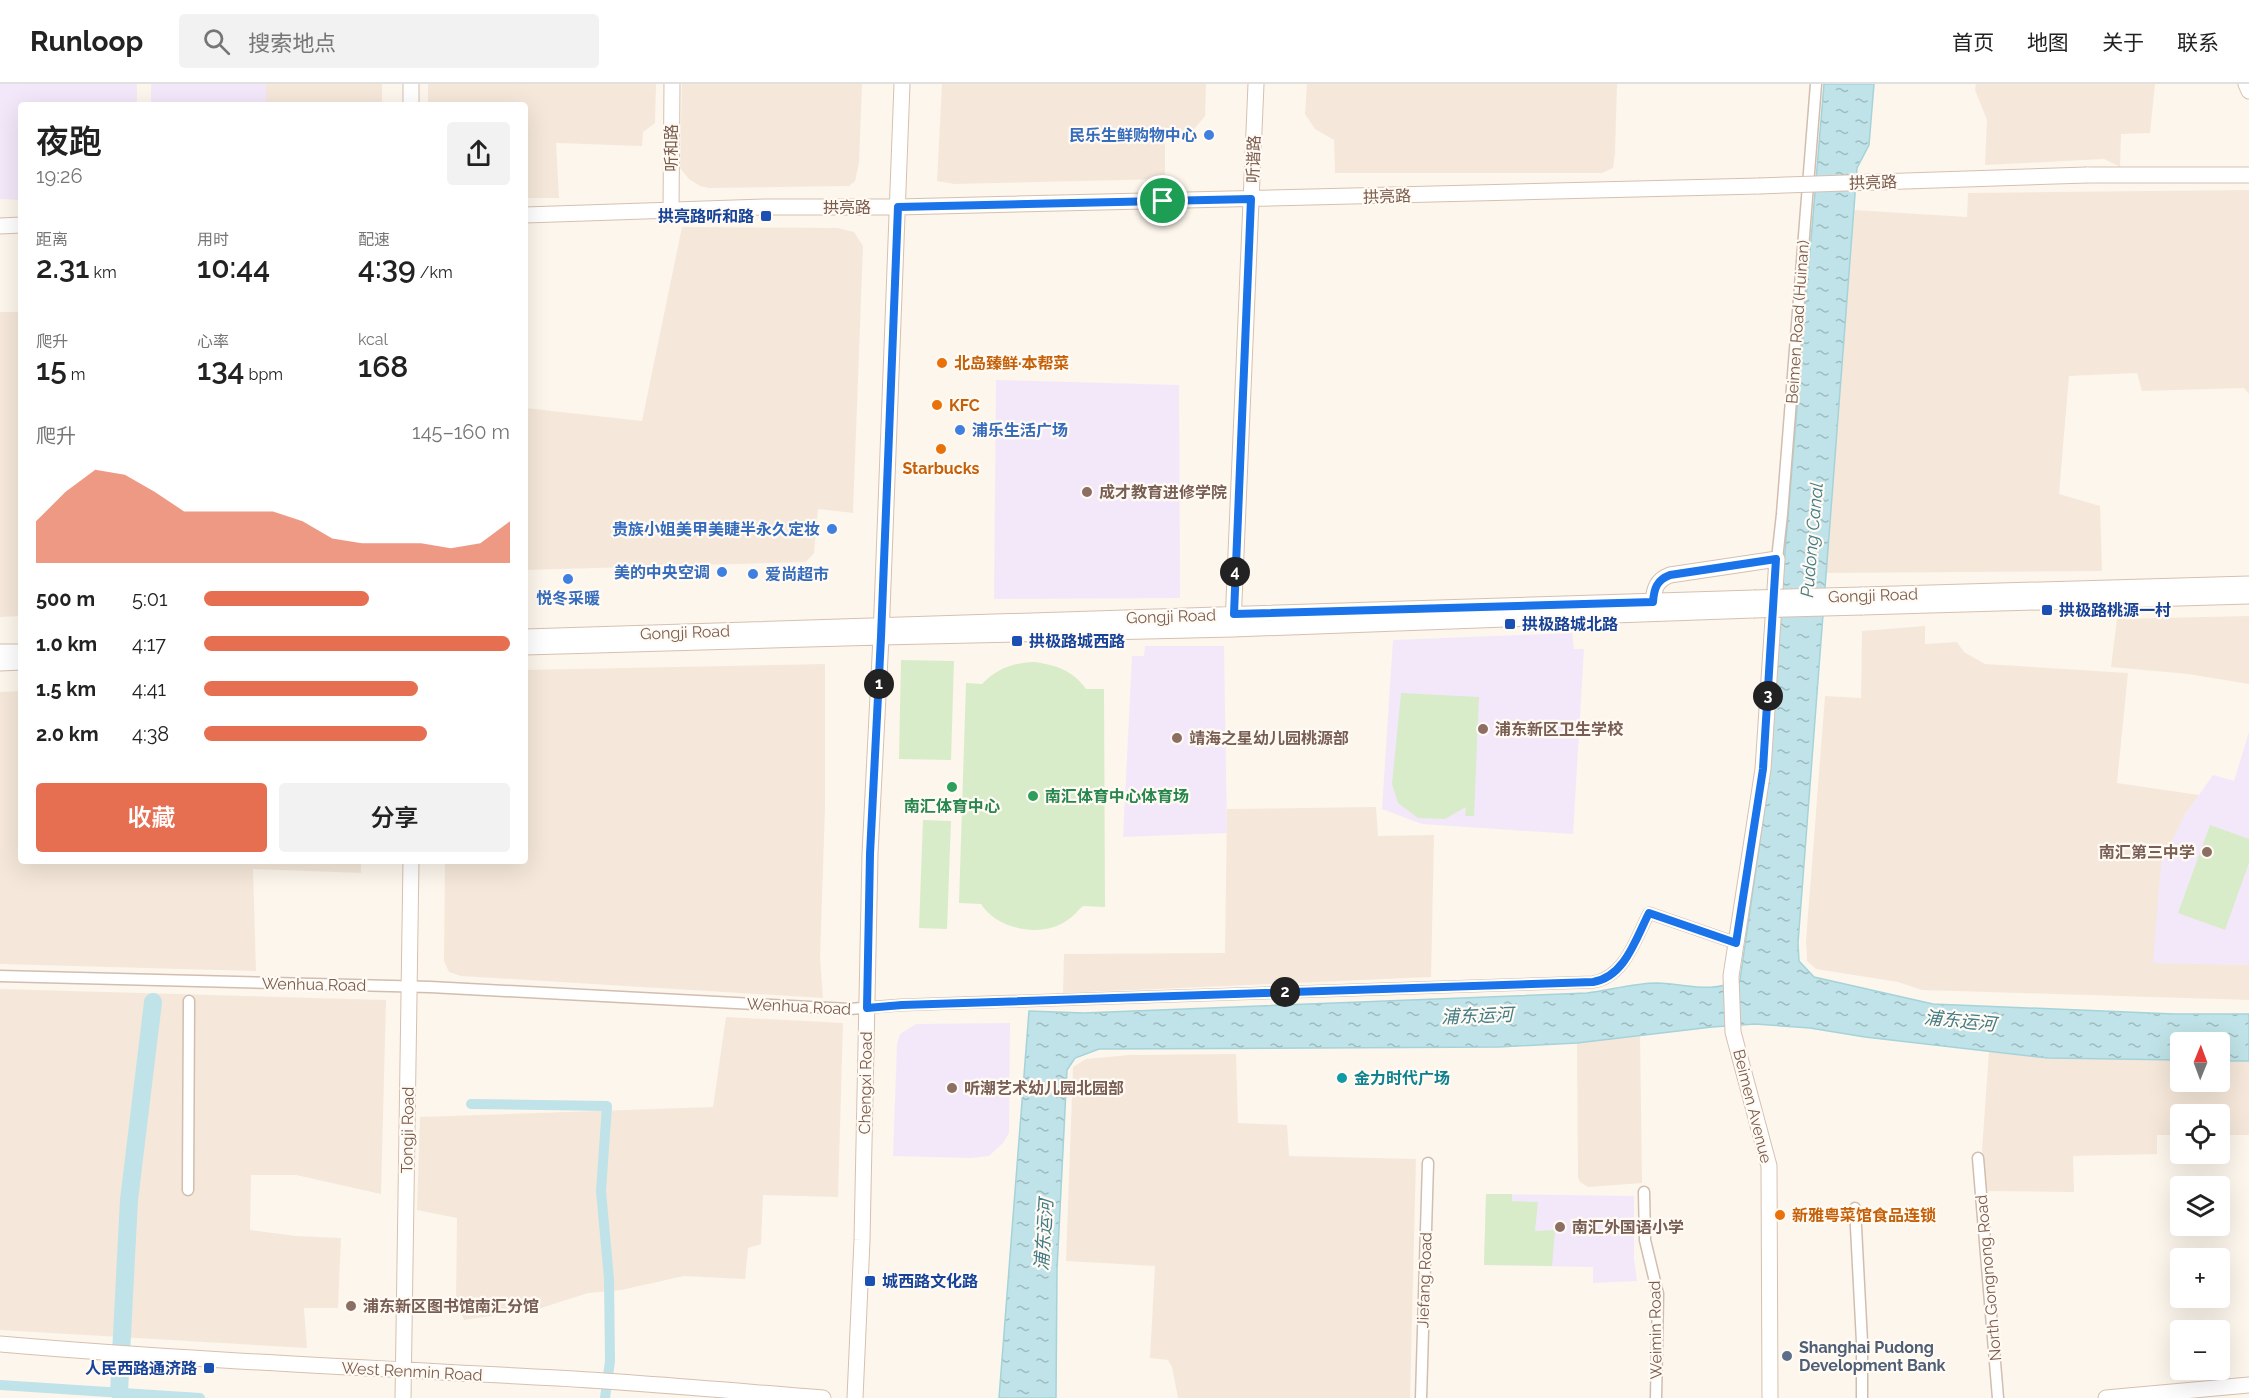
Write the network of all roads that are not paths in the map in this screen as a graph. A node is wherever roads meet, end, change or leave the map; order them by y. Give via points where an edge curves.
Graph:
1 (411, 84) edge
2 (672, 84) edge
3 (902, 84) edge
4 (1256, 84) edge
5 (1816, 84) edge
6 (2246, 84) edge
7 (2249, 91) edge
8 (411, 102) edge
9 (2249, 175) edge
10 (1251, 199) junction
11 (898, 207) junction
12 (671, 211) junction
13 (528, 214) edge
14 (18, 225) edge
15 (0, 226) edge
16 (1776, 559) junction
17 (2249, 584) edge
18 (2249, 596) edge
19 (1862, 601) junction
20 (1653, 602) junction
21 (1753, 604) junction
22 (1233, 622) junction
23 (881, 631) junction
24 (528, 637) edge
25 (528, 647) edge
26 (0, 652) edge
27 (18, 652) edge
28 (0, 663) edge
29 (18, 663) edge
30 (411, 864) edge
31 (1736, 943) junction
32 (0, 976) edge
33 (409, 986) junction
34 (189, 1001) dead end
35 (867, 1008) junction
36 (1733, 1032) joint
37 (1978, 1158) dead end
38 (1428, 1163) dead end
39 (188, 1190) dead end
40 (1644, 1192) dead end
41 (1855, 1208) dead end
42 (0, 1344) edge
43 (404, 1371) junction
44 (2249, 1385) edge
45 (403, 1398) edge
46 (823, 1398) edge
47 (855, 1398) edge
48 (1421, 1398) edge
49 (1656, 1398) edge
50 (1770, 1398) edge
51 (1862, 1398) edge
52 (1998, 1398) edge
53 (2106, 1398) edge

1 - 8 street
2 - 12 street, 听和路
3 - 11 street, Chengxi Road
4 - 10 street, 听谐路
5 - 16 street, Beimen Road (Huinan)
6 - 7 street
9 - 10 street, 拱亮路, bridge via 2087,175
10 - 11 street, 拱亮路
10 - 22 street, 听谐路
11 - 12 street, 拱亮路
11 - 23 street, Chengxi Road
12 - 13 street, 拱亮路
14 - 15 street
16 - 20 street via 1670,575 1656,586
16 - 31 street, Beimen Road (Huinan) via 1763,769
17 - 19 street, Gongji Road
18 - 19 street, Gongji Road
19 - 21 street, Gongji Road, bridge
20 - 21 street, Gongji Road
20 - 22 street, Gongji Road
21 - 22 street, Gongji Road
22 - 23 street, Gongji Road
23 - 24 street, Gongji Road
23 - 25 street, Gongji Road
23 - 35 street, Chengxi Road
26 - 27 street
28 - 29 street
30 - 33 street, Tongji Road
31 - 35 street, Wenhua Road via 1649,913 1621,965 1611,976 1593,982
31 - 36 street, Beimen Road (Huinan) via 1731,976
32 - 33 street, Wenhua Road
33 - 35 street, Wenhua Road
33 - 43 street, Tongji Road
34 - 39 street
35 - 47 street, Chengxi Road
36 - 50 street, Beimen Avenue via 1769,1166
37 - 52 street, North Gongnong Road
38 - 48 street, Jiefang Road
40 - 49 street, Weimin Road via 1645,1240 1658,1294
41 - 51 street
42 - 43 street, West Renmin Road
43 - 45 street, Tongji Road
43 - 46 street, West Renmin Road
44 - 53 street

